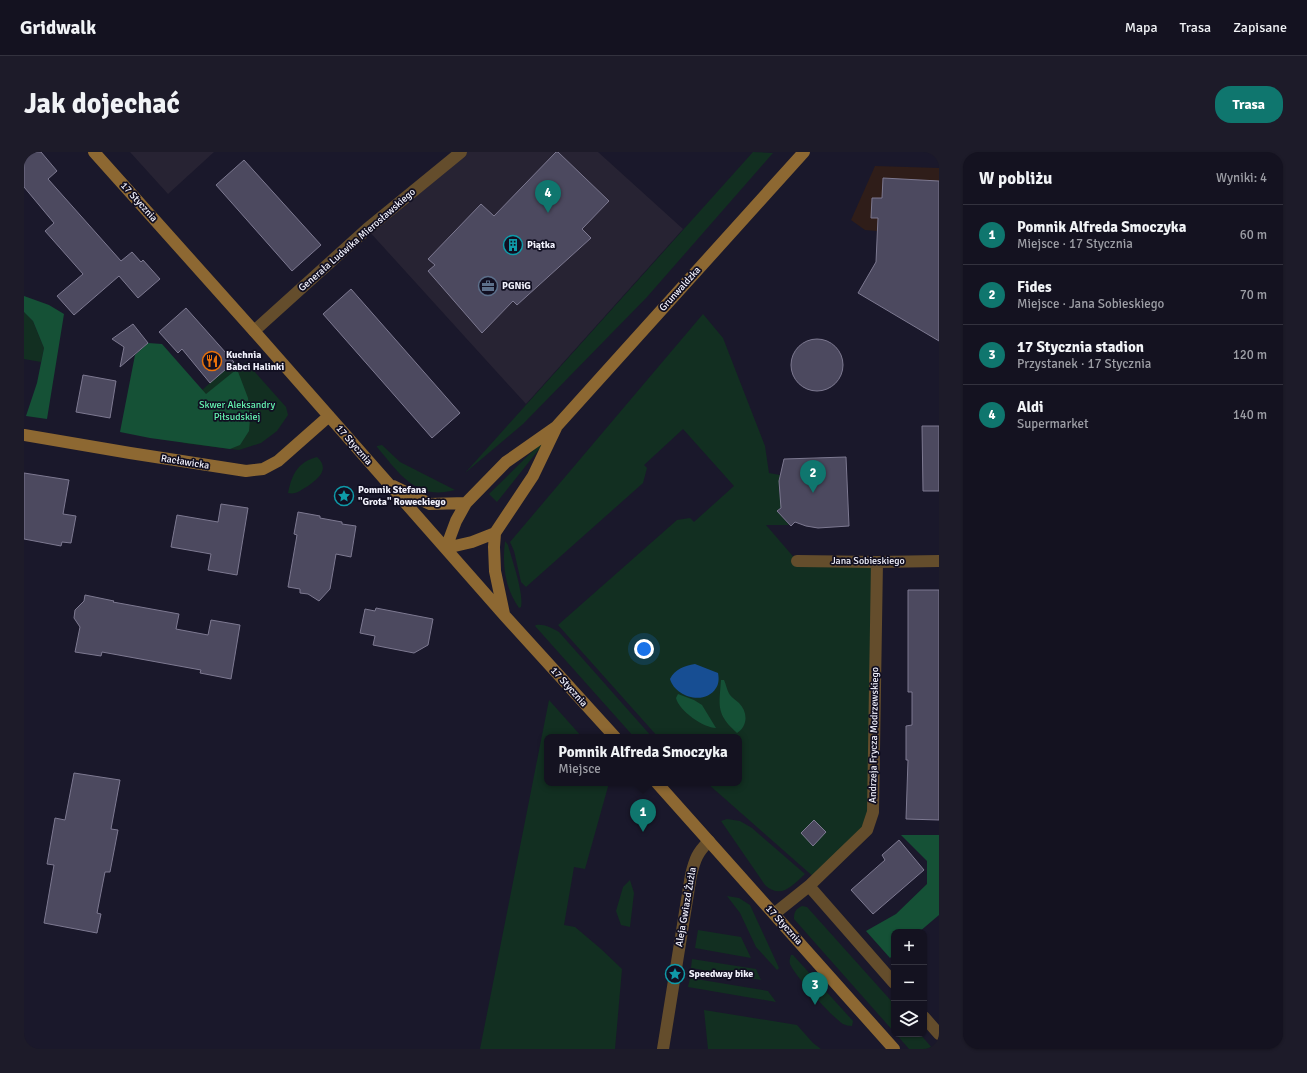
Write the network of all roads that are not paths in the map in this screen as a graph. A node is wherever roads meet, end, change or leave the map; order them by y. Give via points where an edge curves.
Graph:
1 (94, 152) edge
2 (461, 152) edge
3 (804, 152) edge
4 (254, 331) junction
5 (329, 416) junction
6 (556, 427) junction
7 (24, 435) edge
8 (388, 484) junction
9 (466, 503) junction
10 (495, 533) junction
11 (446, 548) junction
12 (797, 560) dead end
13 (939, 561) edge
14 (877, 562) junction
15 (505, 616) junction
16 (612, 734) edge
17 (660, 786) edge
18 (709, 841) junction
19 (809, 886) junction
20 (774, 914) junction
21 (891, 980) edge
22 (927, 1020) edge
23 (939, 1034) edge
24 (663, 1049) edge
25 (894, 1049) edge

1 - 4 street, 17 Stycznia
2 - 4 street, Generała Ludwika Mierosławskiego via 367,229
3 - 6 street, Grunwaldzka
4 - 5 street, 17 Stycznia
5 - 7 street, Racławicka via 278,461 263,469 246,472
5 - 8 street, 17 Stycznia
6 - 9 street, Grunwaldzka via 506,462
6 - 10 street, Grunwaldzka via 533,476
8 - 9 street via 430,504
8 - 11 street, 17 Stycznia
9 - 11 street, Grunwaldzka
10 - 11 street
10 - 15 street via 495,571
11 - 15 street, 17 Stycznia
12 - 14 street, Jana Sobieskiego
13 - 14 street, Jana Sobieskiego
14 - 19 street, Andrzeja Frycza Modrzewskiego via 873,812 867,830
15 - 16 street, 17 Stycznia
17 - 18 street, 17 Stycznia
18 - 20 street, 17 Stycznia
18 - 24 street, Aleja Gwiazd Żużla via 699,851 691,875
19 - 20 street, Andrzeja Frycza Modrzewskiego
19 - 21 street
20 - 25 street, 17 Stycznia
22 - 23 street

